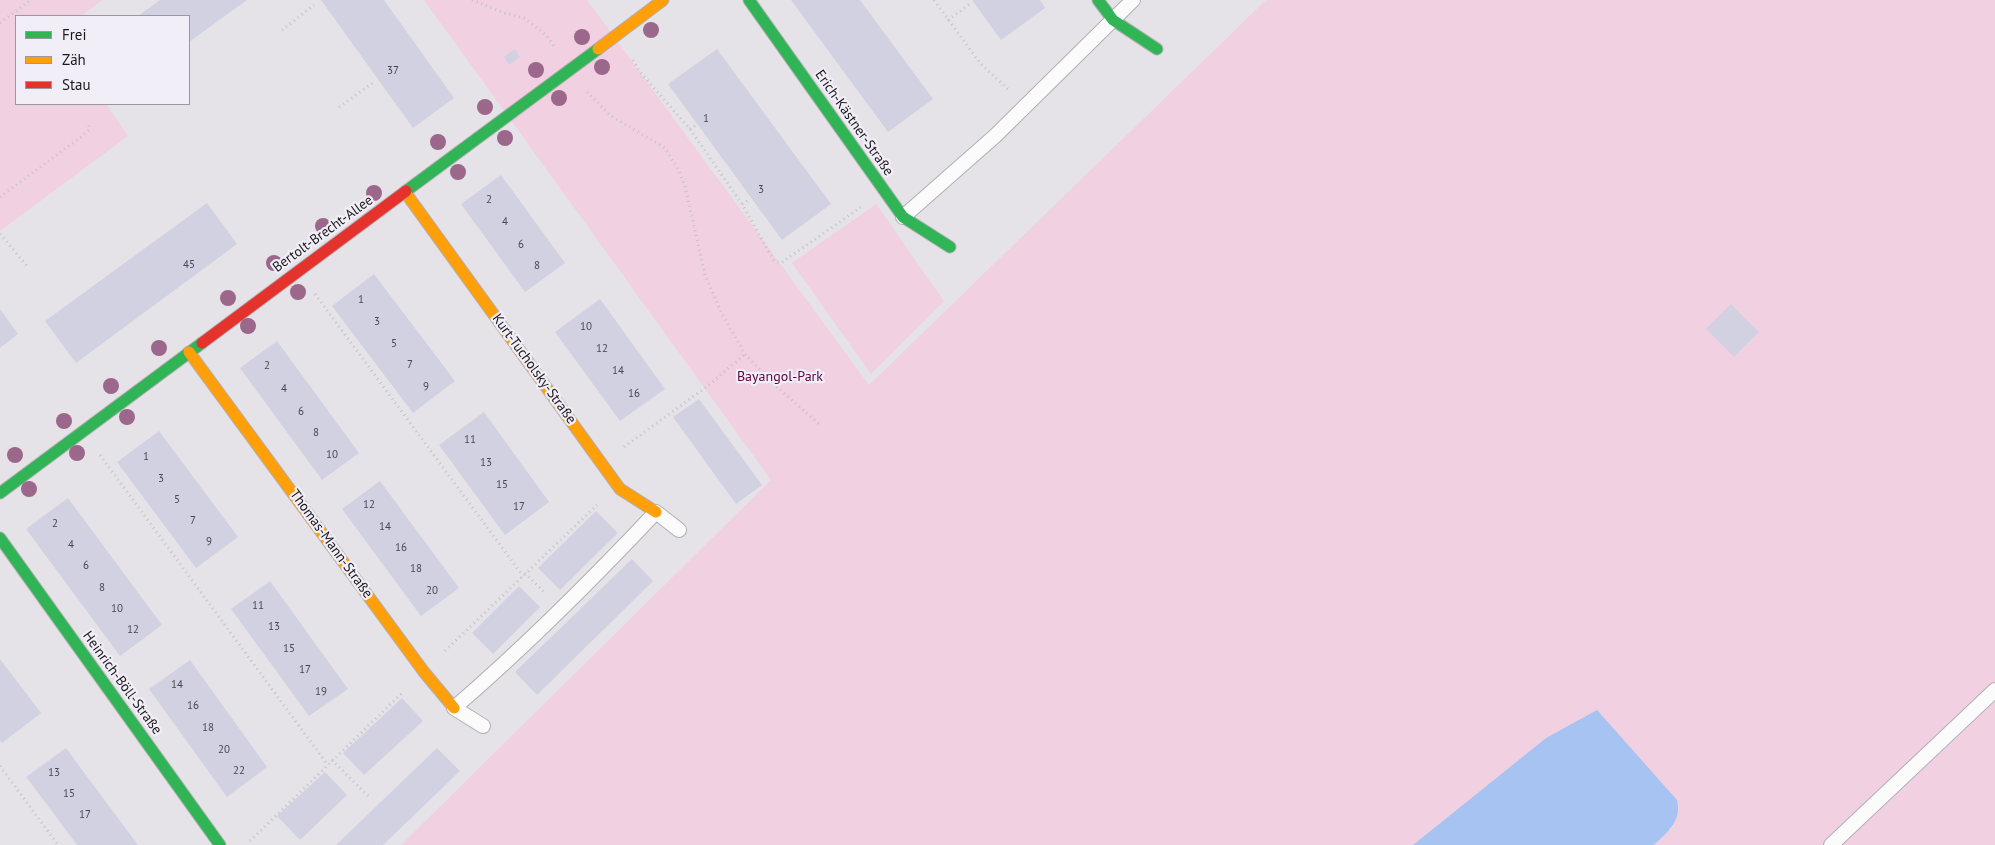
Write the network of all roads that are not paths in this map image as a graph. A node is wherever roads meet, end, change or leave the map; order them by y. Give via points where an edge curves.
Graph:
1 (663, 0) edge
2 (749, 0) edge
3 (1098, 0) edge
4 (1133, 0) edge
5 (1113, 20) junction
6 (1157, 49) dead end
7 (406, 192) junction
8 (903, 217) junction
9 (950, 247) dead end
10 (189, 352) junction
11 (0, 493) edge
12 (656, 512) junction
13 (678, 530) dead end
14 (0, 538) edge
15 (1995, 690) edge
16 (454, 708) junction
17 (483, 726) dead end
18 (220, 845) edge
19 (1831, 845) edge

1 - 7 street, Bertolt-Brecht-Allee
2 - 8 street, Erich-Kästner-Straße
3 - 5 street
4 - 5 lane
5 - 6 street
5 - 8 lane via 995,136
7 - 10 street, Bertolt-Brecht-Allee
7 - 12 street, Kurt-Tucholsky-Straße via 620,489
8 - 9 street, Erich-Kästner-Straße
10 - 11 street, Bertolt-Brecht-Allee
10 - 16 street, Thomas-Mann-Straße via 418,664
12 - 13 lane, Kurt-Tucholsky-Straße
12 - 16 lane via 492,676
14 - 18 street, Heinrich-Böll-Straße
15 - 19 lane
16 - 17 lane, Thomas-Mann-Straße

